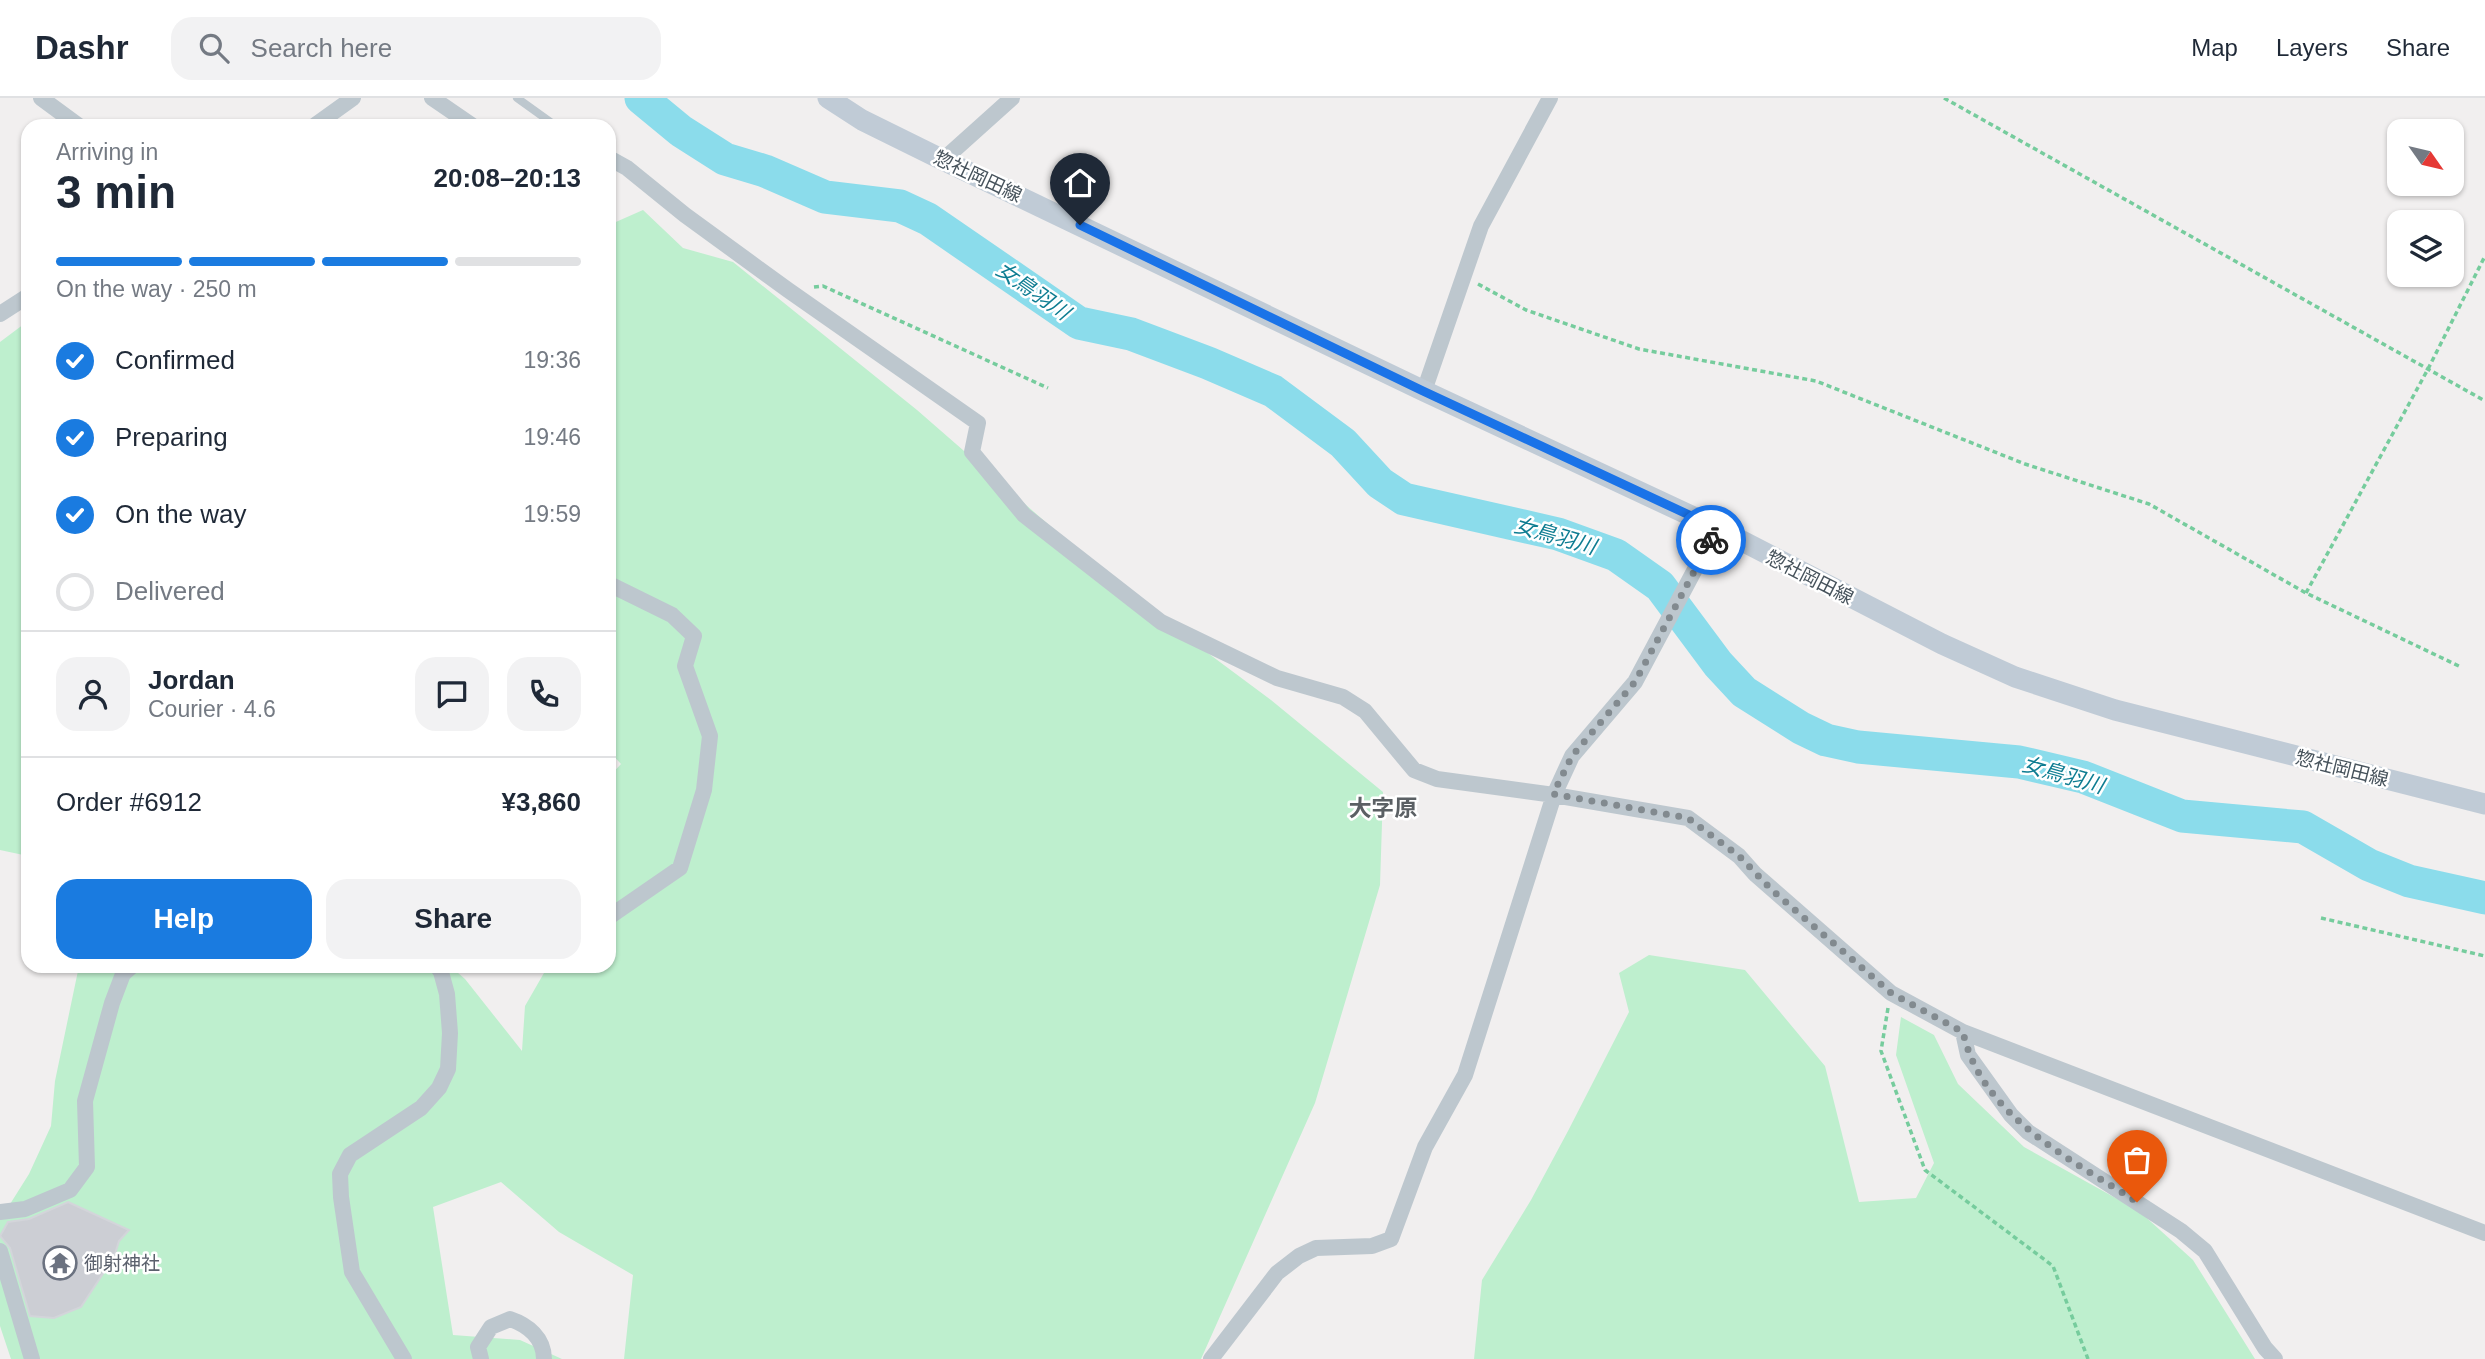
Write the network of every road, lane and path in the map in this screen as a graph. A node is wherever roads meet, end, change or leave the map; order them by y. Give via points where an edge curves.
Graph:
1 (41, 98) edge
2 (353, 98) edge
3 (432, 98) edge
4 (517, 98) edge
5 (828, 98) edge
6 (1012, 98) edge
7 (1550, 98) edge
8 (1944, 98) edge
9 (70, 119) edge
10 (324, 119) edge
11 (463, 119) edge
12 (546, 119) edge
13 (943, 160) junction
14 (616, 162) edge
15 (2485, 256) edge
16 (1464, 276) junction
17 (788, 290) junction
18 (21, 300) edge
19 (0, 314) edge
20 (2428, 369) junction
21 (1048, 388) dead end
22 (1423, 391) junction
23 (2485, 401) edge
24 (1713, 537) junction
25 (616, 587) edge
26 (2306, 593) junction
27 (2461, 667) dead end
28 (1553, 794) junction
29 (2485, 804) edge
30 (616, 912) edge
31 (2321, 918) dead end
32 (2485, 956) edge
33 (124, 973) edge
34 (441, 973) edge
35 (1891, 993) junction
36 (1963, 1032) junction
37 (0, 1212) edge
38 (2485, 1233) edge
39 (0, 1251) edge
40 (2268, 1355) edge
41 (32, 1359) edge
42 (404, 1359) edge
43 (481, 1359) edge
44 (544, 1359) edge
45 (1211, 1359) edge
46 (2088, 1359) edge

1 - 9 street
2 - 10 street
3 - 11 street
4 - 12 lane
5 - 13 main road, 惣社岡田線
6 - 13 street
7 - 16 street via 1481,226
8 - 20 path
13 - 22 main road, 惣社岡田線
14 - 17 street
15 - 20 path
16 - 22 street
16 - 26 path via 1526,310 1639,349 1816,381 2025,464 2149,504
17 - 21 path via 822,286
17 - 28 street via 978,423 972,452 1024,515 1161,622 1277,678 1343,697 1364,711 1414,770 1437,779
18 - 19 street
20 - 23 path
20 - 26 path
22 - 24 main road, 惣社岡田線
24 - 28 street via 1635,682 1572,756
24 - 29 main road, 惣社岡田線 via 2015,677 2115,709
25 - 30 street via 673,615 694,636 685,666 710,736 704,790 680,867
26 - 27 path
28 - 35 street via 1688,818 1739,856
28 - 45 street via 1465,1075 1425,1147 1391,1240 1372,1246 1316,1248 1299,1255 1277,1273
31 - 32 path
33 - 37 street via 85,1101 87,1167 70,1190 24,1209
34 - 42 street via 450,1033 448,1069 439,1088 421,1108 350,1155 340,1174 352,1272
35 - 36 street
35 - 46 path via 1881,1051 1924,1170 2053,1266
36 - 38 street
36 - 40 street via 1968,1055 2028,1132 2205,1251
39 - 41 street
43 - 44 street via 478,1347 491,1327 510,1319 534,1332

